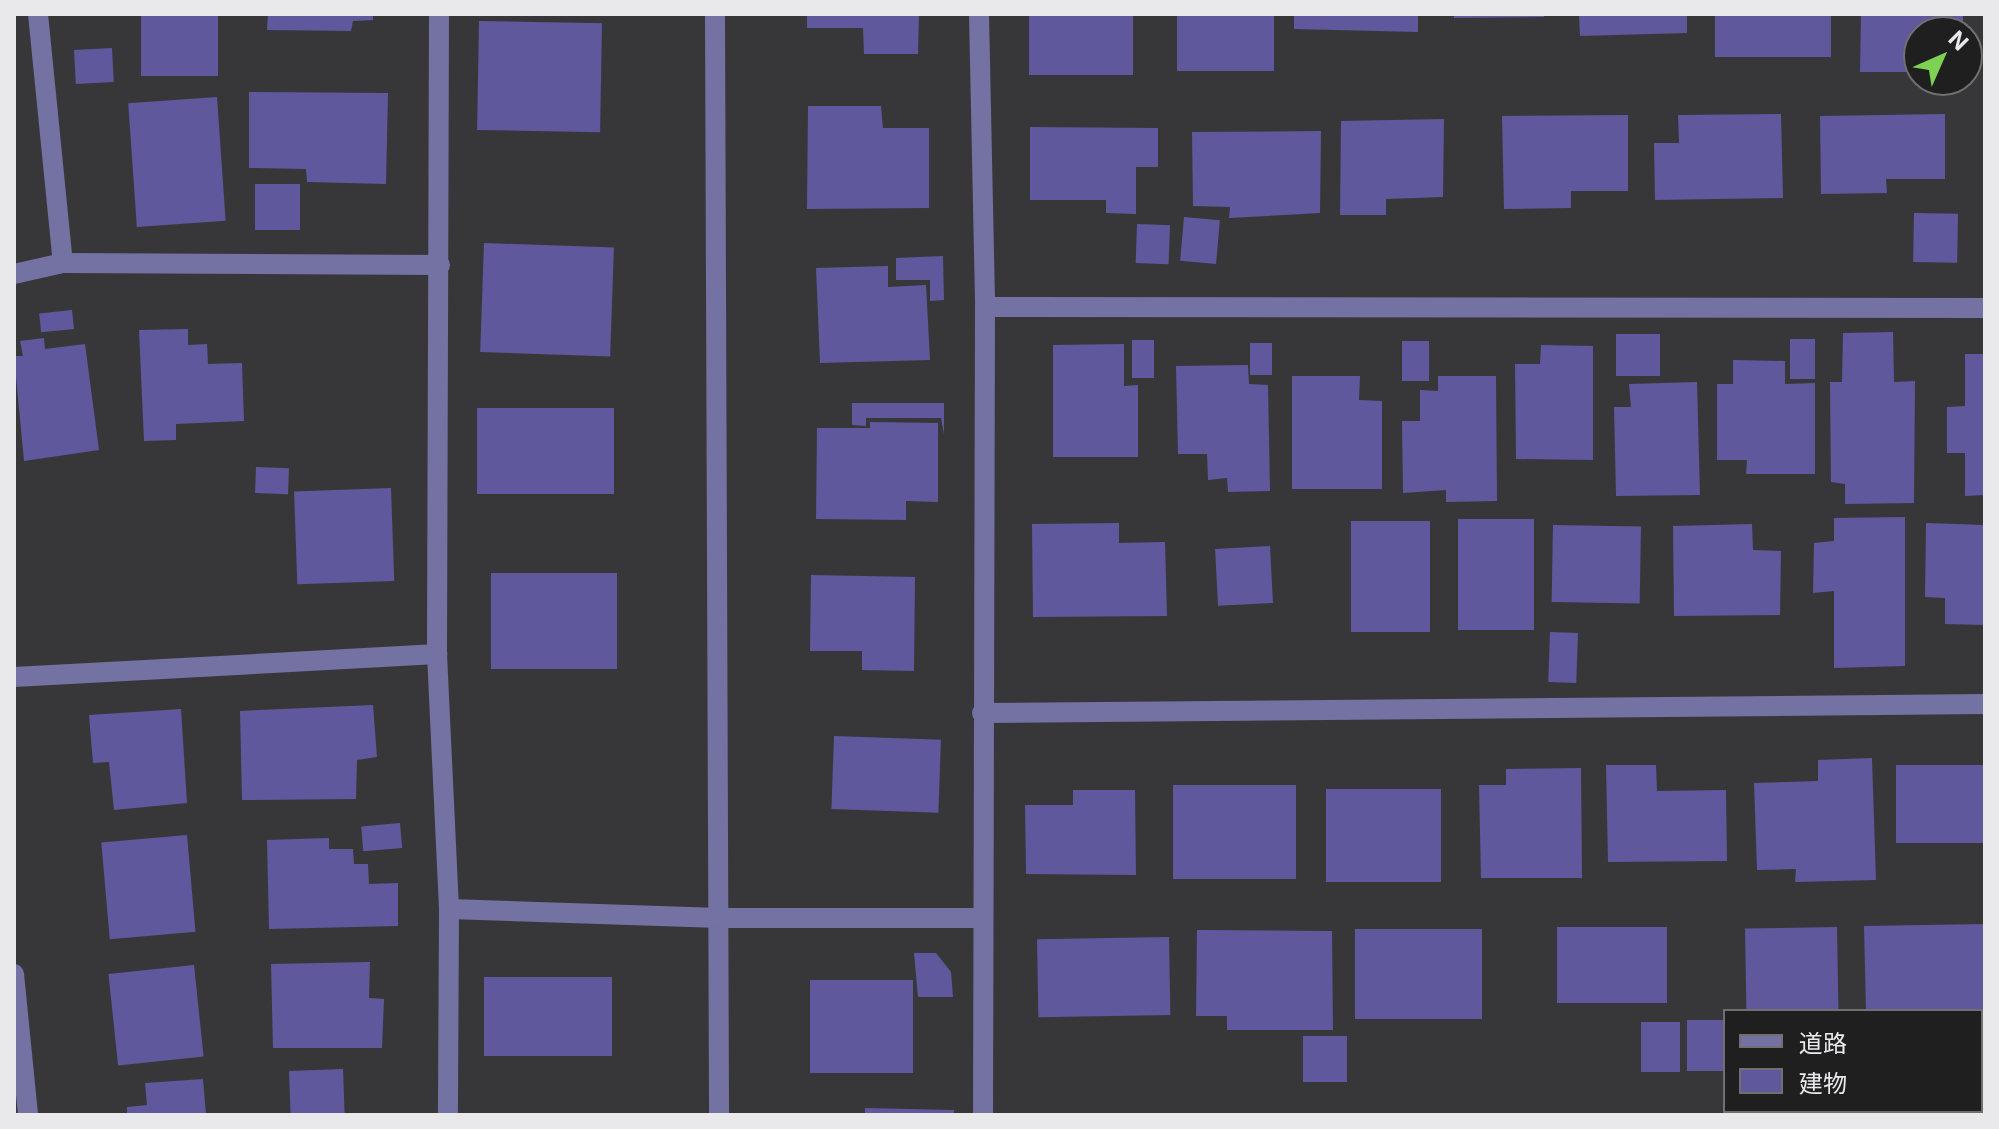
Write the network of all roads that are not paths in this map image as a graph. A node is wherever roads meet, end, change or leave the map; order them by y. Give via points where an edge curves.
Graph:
1 (38, 14) edge
2 (439, 14) edge
3 (715, 14) edge
4 (979, 14) edge
5 (63, 263) junction
6 (440, 265) junction
7 (14, 274) edge
8 (985, 307) junction
9 (1985, 308) edge
10 (437, 654) junction
11 (14, 677) edge
12 (1985, 704) edge
13 (982, 713) junction
14 (449, 909) junction
15 (720, 918) junction
16 (980, 918) junction
17 (14, 974) edge
18 (28, 1115) edge
19 (448, 1115) edge
20 (719, 1115) edge
21 (983, 1115) edge

1 - 5 street
2 - 6 street
3 - 15 street
4 - 8 street
5 - 6 street
5 - 7 street
6 - 10 street
8 - 9 street
8 - 13 street
10 - 11 street
10 - 14 street
12 - 13 street
13 - 16 street
14 - 15 street
14 - 19 street
15 - 16 street
15 - 20 street
16 - 21 street
17 - 18 street

